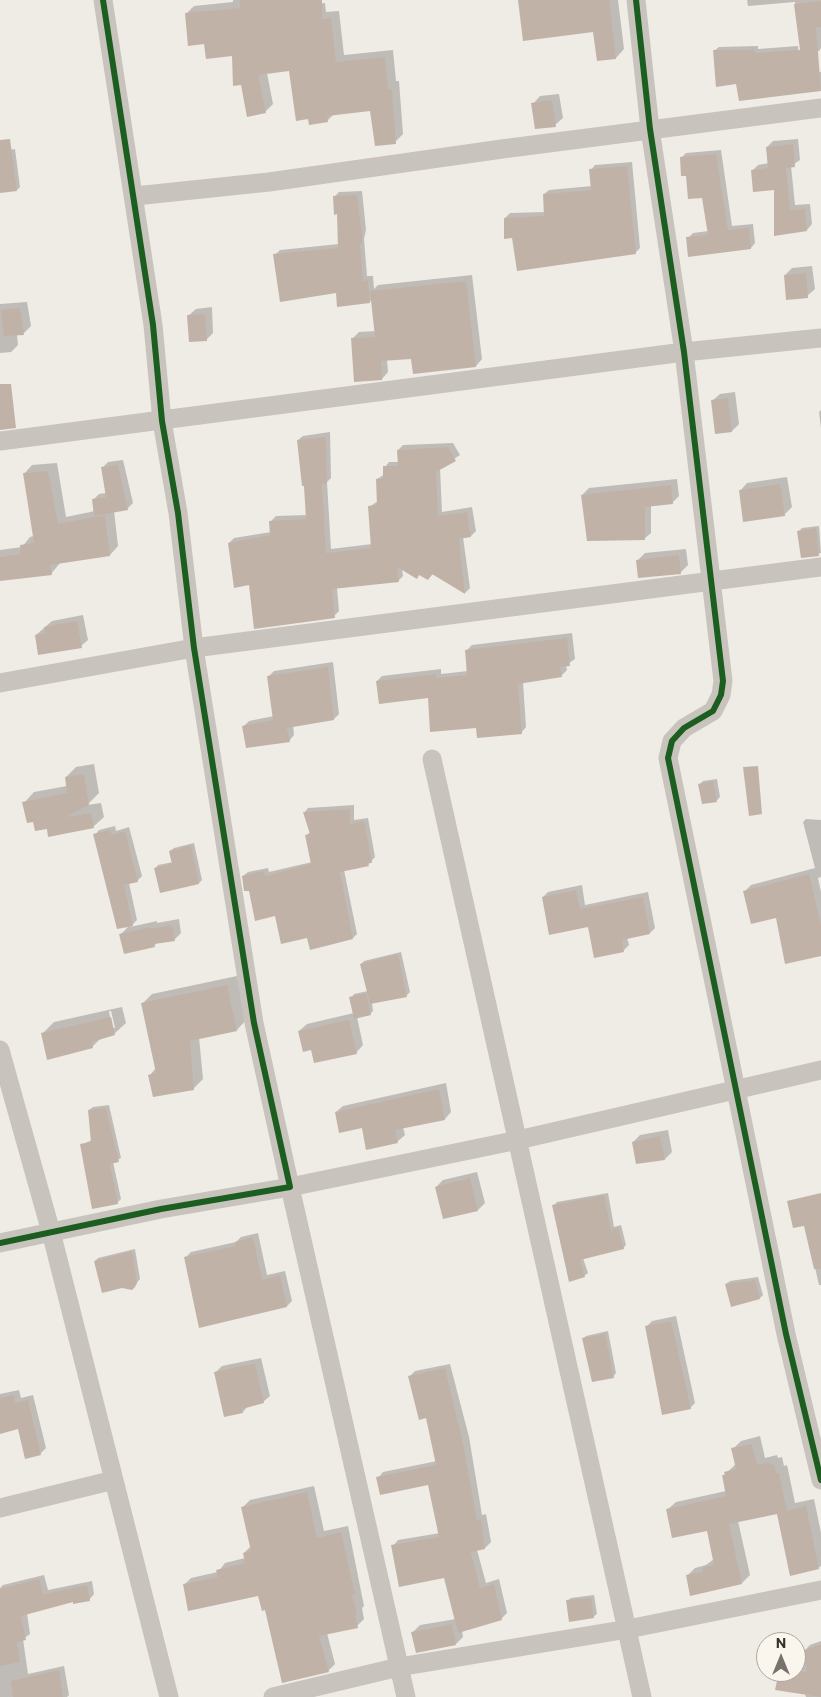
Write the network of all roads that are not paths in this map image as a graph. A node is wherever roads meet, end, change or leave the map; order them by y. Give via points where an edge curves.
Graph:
1 (103, 0) edge
2 (636, 0) edge
3 (821, 108) edge
4 (650, 129) junction
5 (135, 196) junction
6 (821, 338) edge
7 (684, 352) junction
8 (162, 421) junction
9 (0, 441) edge
10 (821, 568) edge
11 (712, 582) junction
12 (194, 648) junction
13 (0, 683) edge
14 (432, 759) dead end
15 (0, 1050) edge
16 (821, 1070) edge
17 (734, 1089) junction
18 (518, 1140) junction
19 (290, 1187) junction
20 (51, 1232) junction
21 (0, 1243) edge
22 (114, 1480) junction
23 (821, 1480) edge
24 (0, 1508) edge
25 (821, 1590) edge
26 (628, 1628) junction
27 (399, 1668) junction
28 (169, 1697) edge
29 (273, 1697) edge
30 (406, 1697) edge
31 (642, 1697) edge

1 - 5 street
2 - 4 street
3 - 4 street
4 - 5 street via 269,182
4 - 7 street
5 - 8 street via 153,325
6 - 7 street
7 - 8 street
7 - 11 street
8 - 9 street
8 - 12 street via 178,513
10 - 11 street
11 - 12 street
11 - 17 street via 723,681 721,695 713,712 684,728 672,741 668,758
12 - 13 street
12 - 19 street via 254,1023
14 - 18 street
15 - 20 street
16 - 17 street
17 - 18 street
17 - 23 street
18 - 19 street
18 - 26 street
19 - 20 street
19 - 27 street
20 - 21 street
20 - 22 street
22 - 24 street
22 - 28 street
25 - 26 street
26 - 27 street
26 - 31 street
27 - 29 street
27 - 30 street

